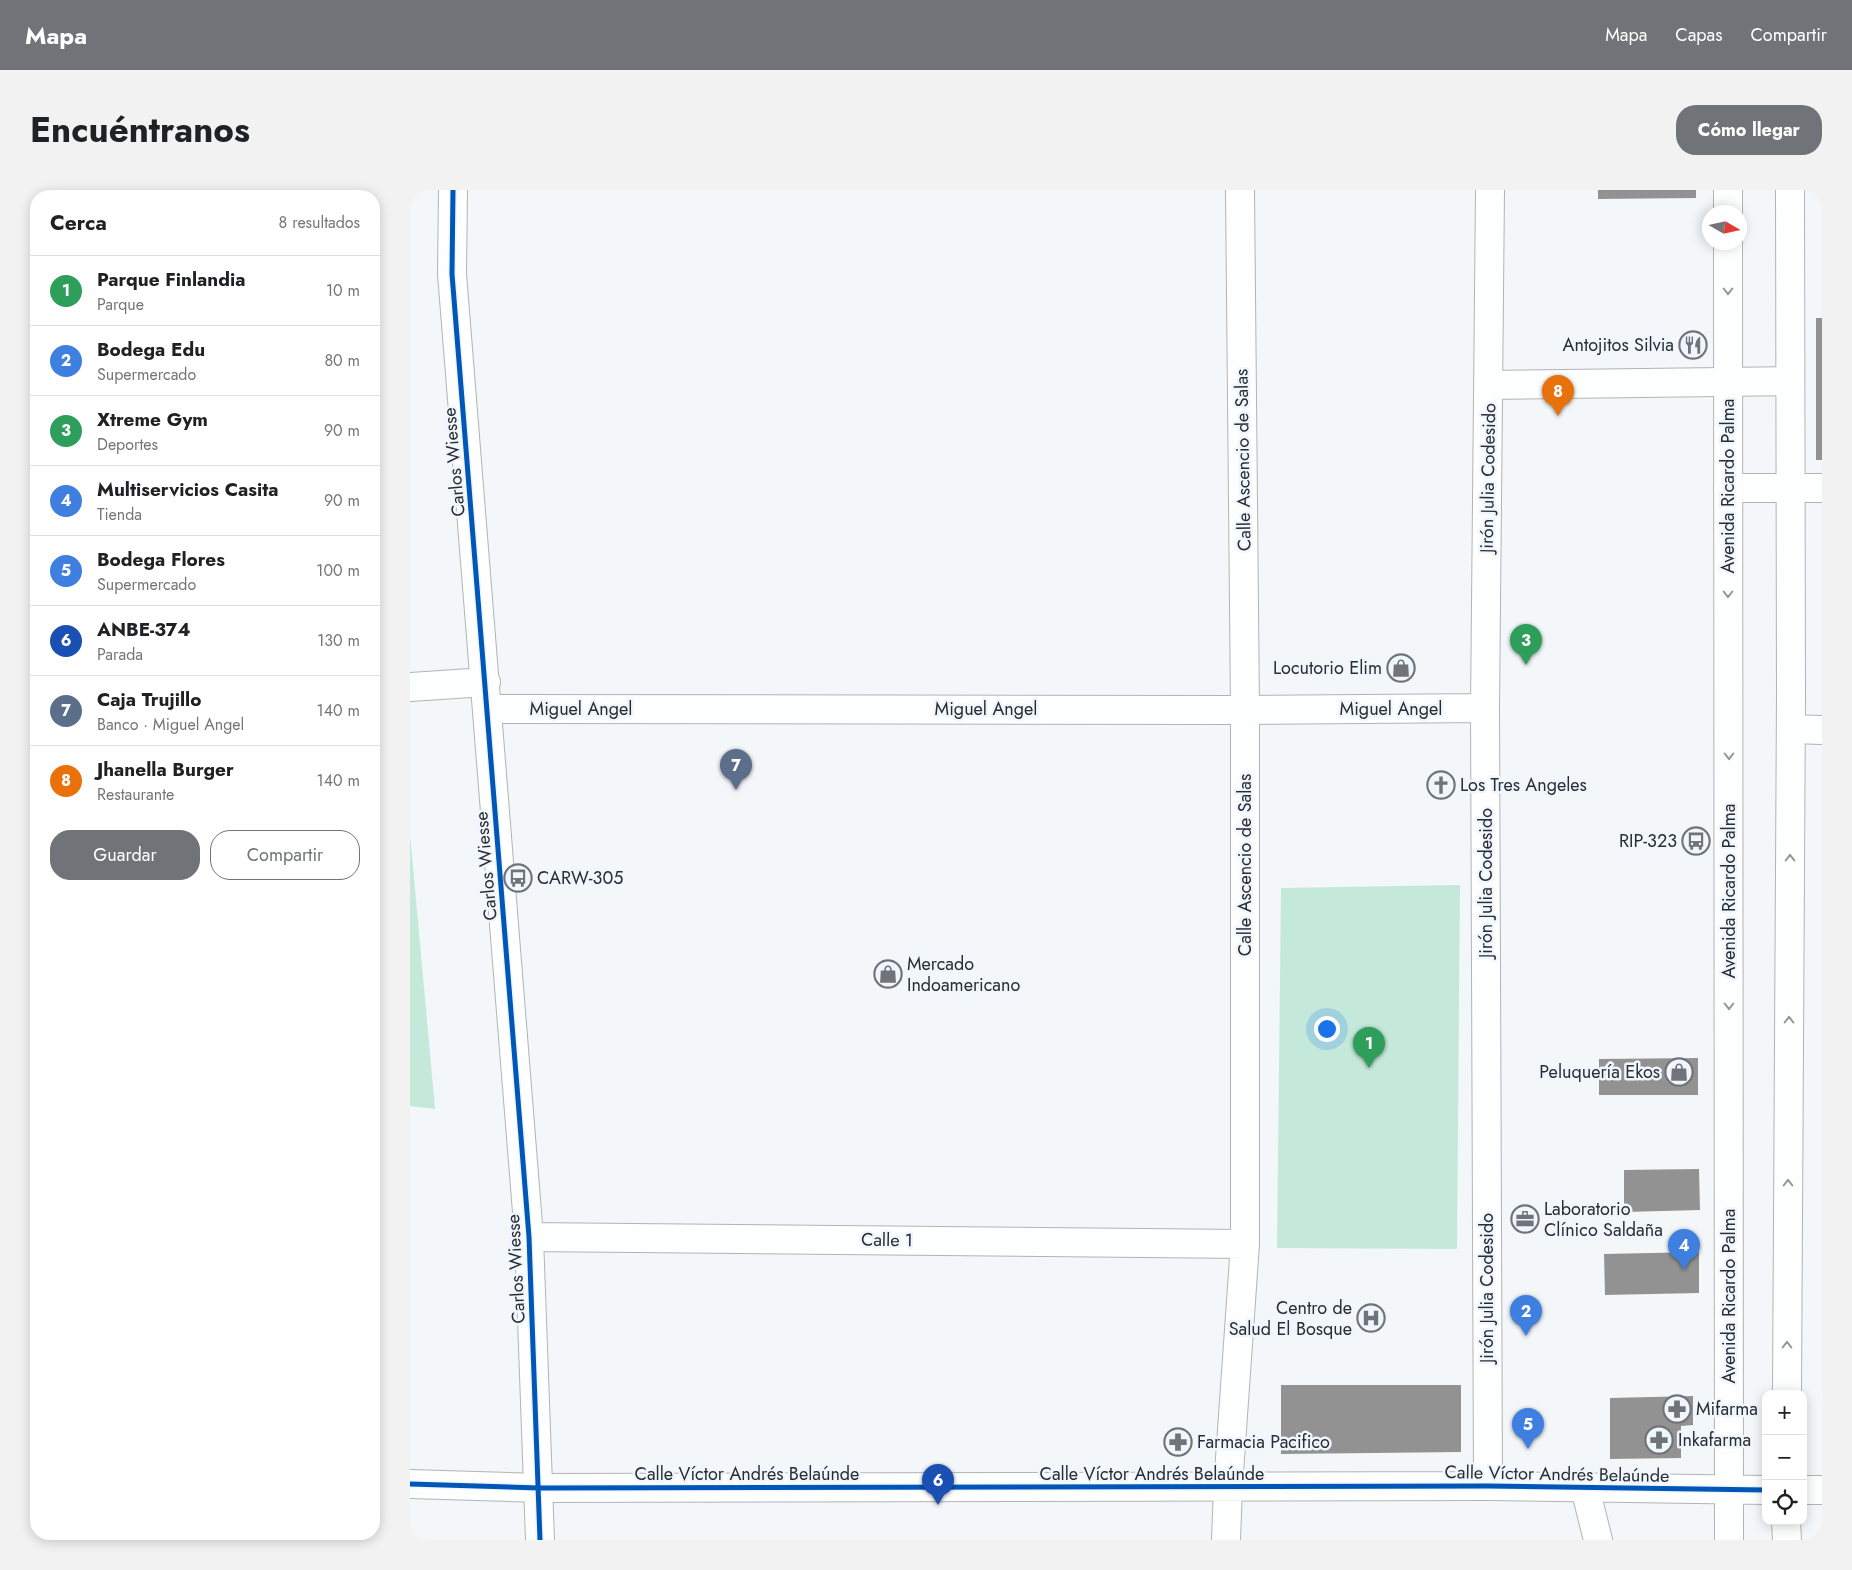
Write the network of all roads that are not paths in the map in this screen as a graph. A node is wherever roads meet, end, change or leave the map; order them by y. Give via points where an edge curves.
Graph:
1 (453, 190) edge
2 (1240, 190) edge
3 (1490, 190) edge
4 (1728, 190) edge
5 (1790, 190) edge
6 (1728, 205) edge
7 (1728, 250) edge
8 (1790, 381) junction
9 (1727, 382) junction
10 (1489, 385) junction
11 (1728, 488) junction
12 (1791, 488) junction
13 (1822, 488) edge
14 (486, 682) junction
15 (410, 687) edge
16 (488, 708) junction
17 (1485, 708) junction
18 (1245, 710) junction
19 (1791, 729) junction
20 (1822, 730) edge
21 (529, 1237) junction
22 (1245, 1244) junction
23 (1787, 1390) edge
24 (410, 1484) edge
25 (1488, 1486) junction
26 (539, 1488) junction
27 (1228, 1488) junction
28 (1585, 1488) junction
29 (1729, 1490) junction
30 (1762, 1490) edge
31 (1807, 1490) edge
32 (1822, 1490) edge
33 (1786, 1525) edge
34 (1725, 1536) edge
35 (540, 1540) edge
36 (1226, 1540) edge
37 (1598, 1540) edge
38 (1786, 1540) edge

1 - 14 street, Carlos Wiesse via 452,274
2 - 18 street, Calle Ascencio de Salas
3 - 10 street, Jirón Julia Codesido
4 - 6 street
5 - 8 street
7 -> 9 street, Avenida Ricardo Palma
8 - 9 street
8 - 12 street
9 - 10 street
9 - 11 street, Avenida Ricardo Palma
10 - 17 street, Jirón Julia Codesido
11 - 12 street
11 -> 29 street, Avenida Ricardo Palma
12 - 13 street
12 - 19 street
14 - 15 street
14 - 16 street, Carlos Wiesse
16 - 18 street, Miguel Angel
16 - 21 street, Carlos Wiesse
17 - 18 street, Miguel Angel
17 - 25 street, Jirón Julia Codesido
18 - 22 street, Calle Ascencio de Salas
19 - 20 street
23 -> 19 street
21 - 22 street, Calle 1
21 - 26 street, Carlos Wiesse
22 - 27 street, Calle Ascencio de Salas
24 - 26 street, Calle Víctor Andrés Belaúnde
25 - 27 street, Calle Víctor Andrés Belaúnde
25 - 28 street, Calle Víctor Andrés Belaúnde
26 - 27 street, Calle Víctor Andrés Belaúnde
26 - 35 street, Carlos Wiesse
27 - 36 street, Calle Ascencio de Salas
28 - 29 street, Calle Víctor Andrés Belaúnde
28 - 37 street
29 - 30 street, Calle Víctor Andrés Belaúnde
29 - 34 street, Avenida Ricardo Palma
31 - 32 street
33 - 38 street

